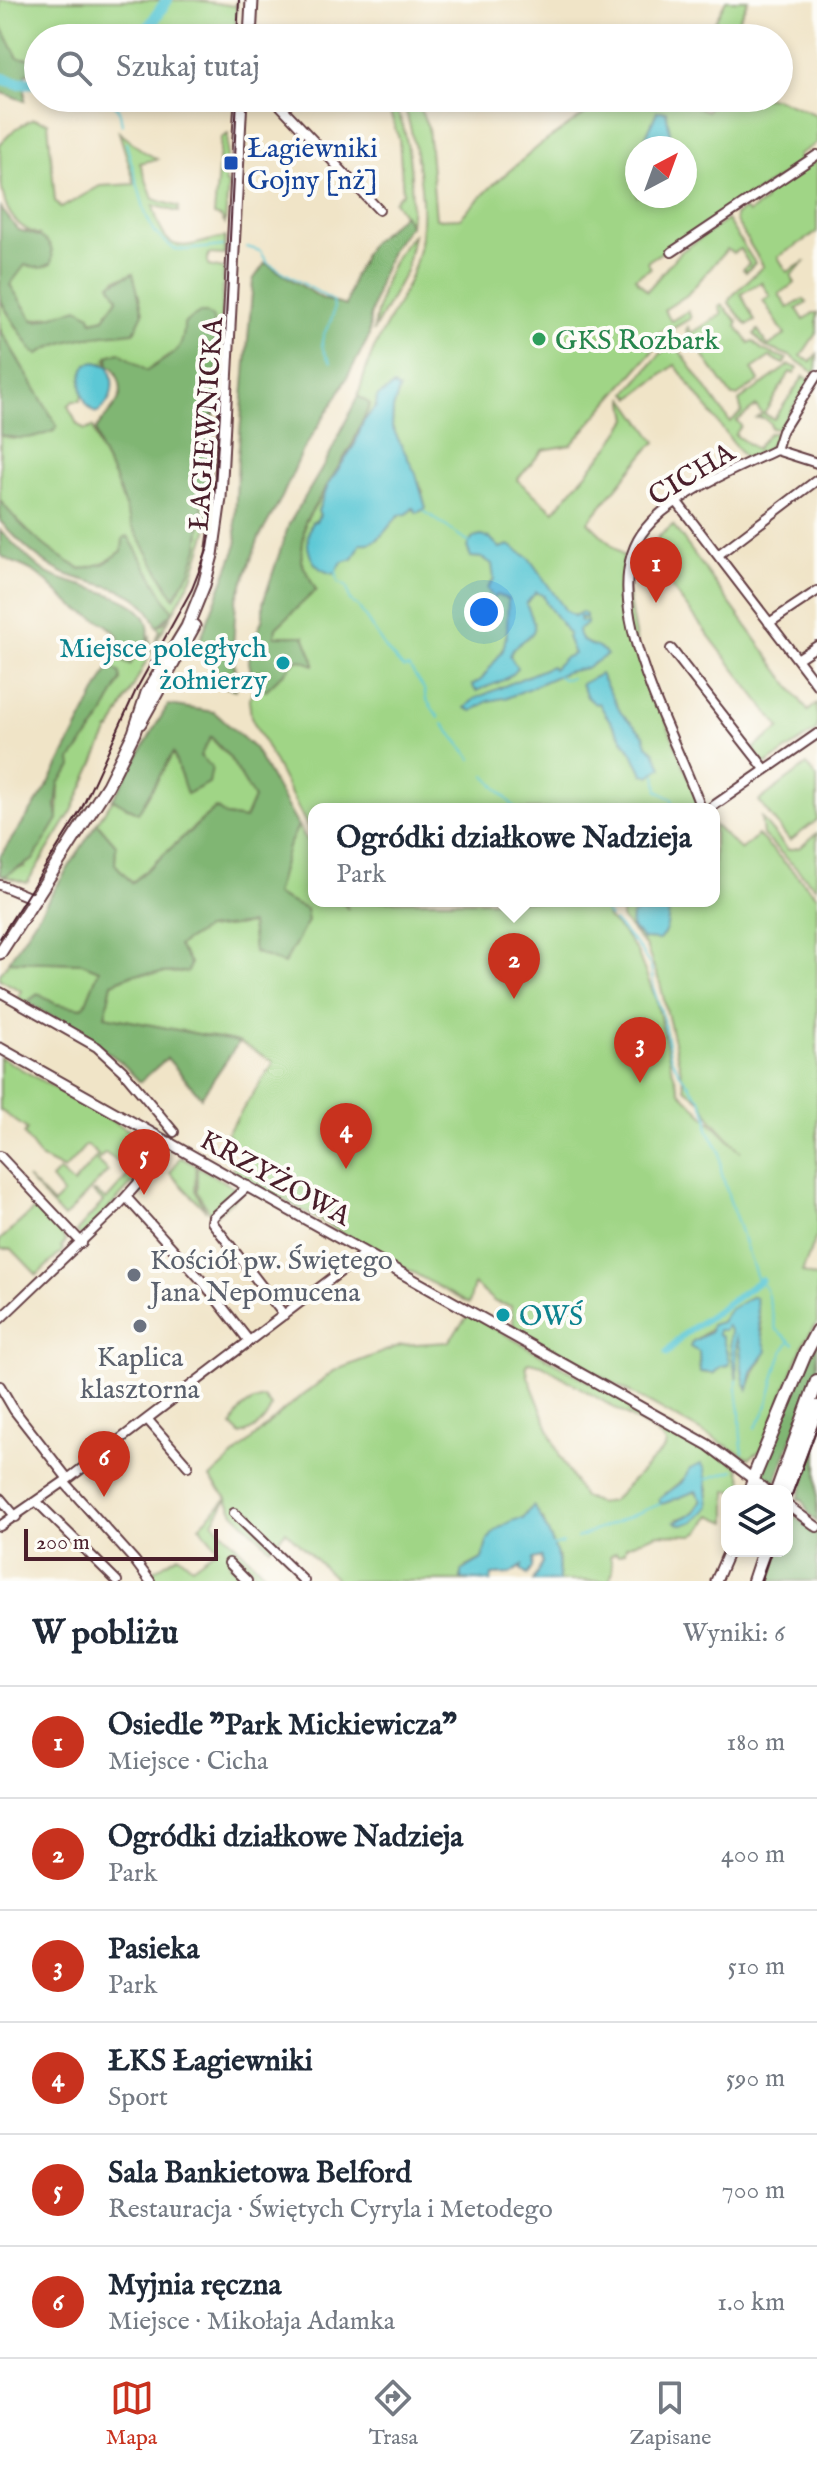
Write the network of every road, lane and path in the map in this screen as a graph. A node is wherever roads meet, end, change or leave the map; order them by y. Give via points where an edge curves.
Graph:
1 (246, 0) edge
2 (252, 0) edge
3 (245, 24) edge
4 (251, 24) edge
5 (240, 112) edge
6 (246, 112) edge
7 (286, 112) edge
8 (817, 155) edge
9 (379, 210) dead end
10 (672, 252) dead end
11 (817, 375) edge
12 (776, 450) junction
13 (817, 463) edge
14 (817, 480) edge
15 (677, 502) junction
16 (718, 555) junction
17 (817, 591) edge
18 (769, 623) junction
19 (817, 646) edge
20 (671, 649) dead end
21 (797, 659) junction
22 (817, 685) edge
23 (134, 733) junction
24 (817, 734) edge
25 (765, 769) junction
26 (699, 803) edge
27 (717, 803) edge
28 (0, 885) edge
29 (34, 899) junction
30 (0, 953) edge
31 (0, 992) edge
32 (0, 1048) edge
33 (172, 1137) junction
34 (0, 1156) edge
35 (248, 1186) junction
36 (126, 1197) junction
37 (82, 1243) junction
38 (365, 1253) junction
39 (284, 1315) junction
40 (0, 1319) edge
41 (817, 1331) edge
42 (249, 1341) junction
43 (817, 1381) edge
44 (0, 1386) edge
45 (817, 1407) edge
46 (147, 1419) junction
47 (188, 1466) dead end
48 (66, 1480) junction
49 (787, 1482) edge
50 (750, 1485) edge
51 (0, 1498) edge
52 (37, 1502) junction
53 (793, 1509) edge
54 (234, 1513) dead end
55 (16, 1517) junction
56 (0, 1526) edge
57 (817, 1527) edge
58 (726, 1557) edge
59 (753, 1557) edge
60 (762, 1557) edge
61 (229, 1563) dead end
62 (145, 1579) edge
63 (117, 1581) edge
64 (247, 1581) edge
65 (304, 1581) edge
66 (716, 1581) edge
67 (745, 1581) edge
68 (754, 1581) edge

1 - 3 main road
2 - 4 main road
5 - 23 main road, ŁAGIEWNICKA via 215,539 195,608 147,693
6 - 23 main road, ŁAGIEWNICKA via 221,541 193,630
7 - 9 street
8 - 10 street
11 - 12 street
12 - 13 street, CICHA
12 - 15 street, CICHA
14 - 16 street
15 - 16 street
15 - 26 street, CICHA via 635,543 627,590 642,662
16 - 18 street
17 - 18 street
18 - 21 street
19 - 21 street
20 - 25 street
21 - 22 street
23 - 29 main road, ŁAGIEWNICKA
24 - 25 street
25 - 27 street
28 - 29 street
29 - 30 main road, ŁAGIEWNICKA
31 - 33 street, KRZYŻOWA via 97,1047 123,1071
32 - 33 street, KRZYŻOWA
33 - 35 street, KRZYŻOWA
33 - 36 street
34 - 37 street
35 - 38 street, KRZYŻOWA
35 - 39 street via 212,1222
36 - 37 street
36 - 42 street
37 - 40 street
38 - 39 street
38 - 50 street, KRZYŻOWA via 692,1435 738,1465
39 - 42 street
41 - 50 main road
42 - 46 street
43 - 49 main road
44 - 48 street
45 - 49 main road
46 - 47 street
46 - 48 street
48 - 52 street
48 - 62 street
51 - 55 street
52 - 55 street
52 - 63 street
53 - 57 street
54 - 65 street
55 - 56 street
58 - 66 street
59 - 67 main road
60 - 68 main road
61 - 64 street

